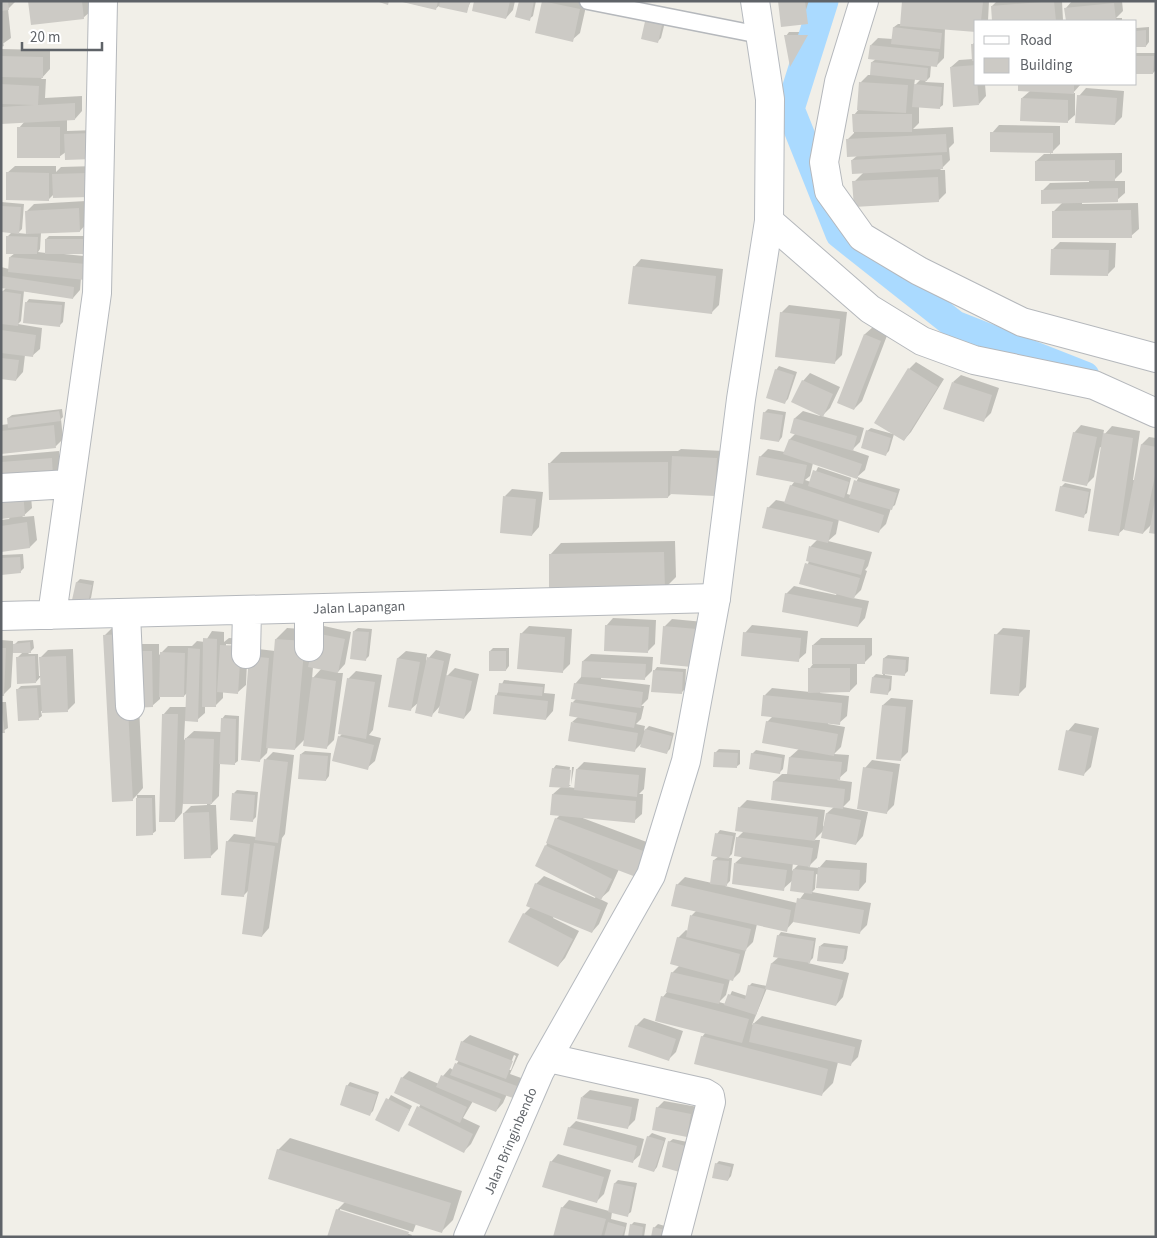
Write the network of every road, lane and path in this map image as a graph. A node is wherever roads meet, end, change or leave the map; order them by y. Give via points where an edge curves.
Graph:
1 (103, 1) edge
2 (588, 1) edge
3 (755, 1) edge
4 (864, 1) edge
5 (760, 35) junction
6 (769, 221) junction
7 (1156, 358) edge
8 (1156, 413) edge
9 (70, 484) junction
10 (1, 488) edge
11 (716, 598) junction
12 (309, 609) junction
13 (247, 610) junction
14 (126, 613) junction
15 (52, 615) junction
16 (1, 616) edge
17 (309, 646) dead end
18 (246, 654) dead end
19 (130, 706) dead end
20 (552, 1053) junction
21 (468, 1237) edge
22 (676, 1237) edge

1 - 9 street via 97,293
2 - 5 lane
3 - 5 street, Jalan Bringinbendo
4 - 7 street via 839,82 824,162 829,191 857,231 919,271 1022,322
5 - 6 street, Jalan Bringinbendo via 770,99
6 - 8 street via 870,309 922,341 974,360 1094,385
6 - 11 street, Jalan Bringinbendo via 741,399
9 - 10 street
9 - 15 street
11 - 12 street, Jalan Lapangan
11 - 20 street, Jalan Bringinbendo via 686,761 651,875
12 - 13 street, Jalan Lapangan
12 - 17 street
13 - 14 street, Jalan Lapangan
13 - 18 street
14 - 15 street, Jalan Lapangan
14 - 19 street
15 - 16 street, Jalan Lapangan
20 - 21 street, Jalan Bringinbendo via 540,1071
20 - 22 street via 710,1096

